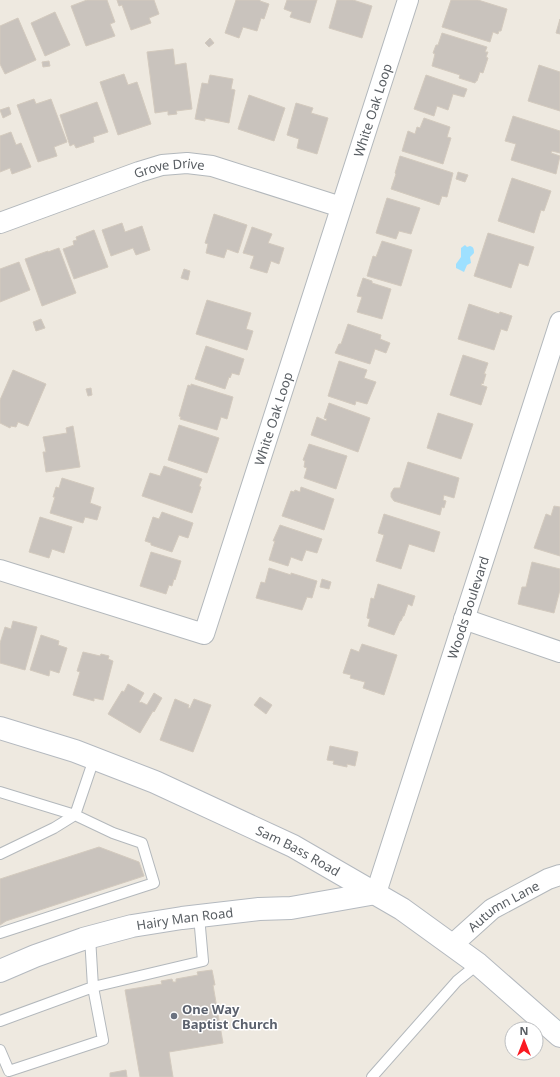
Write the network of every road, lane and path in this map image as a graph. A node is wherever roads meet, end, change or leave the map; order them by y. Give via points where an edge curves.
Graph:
1 (408, 0) edge
2 (341, 207) junction
3 (0, 223) edge
4 (560, 322) edge
5 (0, 570) edge
6 (464, 619) junction
7 (560, 652) edge
8 (0, 728) edge
9 (94, 759) junction
10 (0, 792) edge
11 (75, 815) junction
12 (0, 854) edge
13 (560, 875) edge
14 (376, 893) junction
15 (199, 916) junction
16 (0, 933) edge
17 (90, 937) junction
18 (452, 945) junction
19 (478, 964) junction
20 (0, 971) edge
21 (93, 987) junction
22 (0, 1021) edge
23 (560, 1036) edge
24 (0, 1050) edge
25 (372, 1077) edge

1 - 2 street, White Oak Loop
2 - 3 street, Grove Drive via 212,166 187,163 162,165 139,172
2 - 5 street, White Oak Loop via 204,634
4 - 6 street, Woods Boulevard
6 - 7 street
6 - 14 street, Woods Boulevard
8 - 9 main road, Sam Bass Road
9 - 11 lane
9 - 14 main road, Sam Bass Road via 155,782 293,846
10 - 11 lane
11 - 12 lane
11 - 16 lane via 112,834 142,843 154,883
13 - 18 street, Autumn Lane via 492,909
14 - 15 main road, Hairy Man Road via 291,908
14 - 18 main road, Sam Bass Road
15 - 17 main road, Hairy Man Road via 132,926
15 - 21 lane via 203,961
17 - 20 main road, Hairy Man Road
17 - 21 lane
18 - 19 main road, Sam Bass Road
19 - 23 main road, Sam Bass Road
19 - 25 lane via 457,981
21 - 22 lane
21 - 24 lane via 102,1040 9,1071

